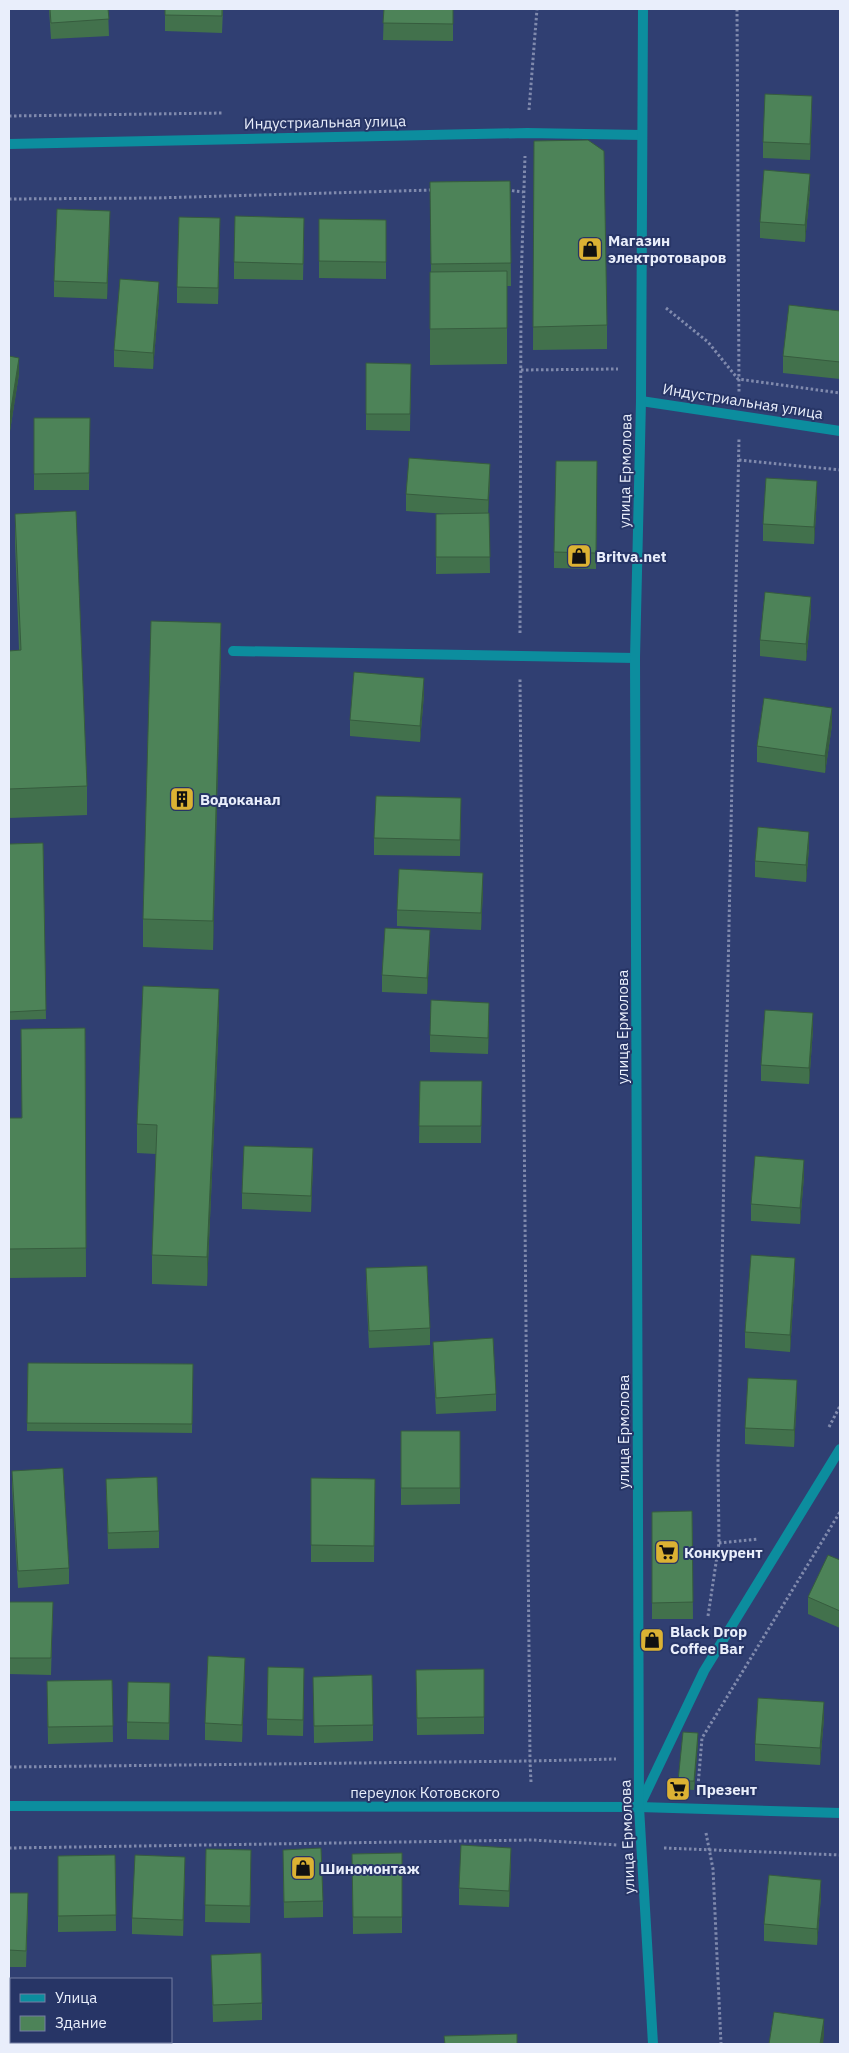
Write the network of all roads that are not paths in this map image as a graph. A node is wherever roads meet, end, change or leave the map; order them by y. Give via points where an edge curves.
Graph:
1 (643, 9) edge
2 (642, 135) junction
3 (9, 144) edge
4 (641, 401) junction
5 (840, 431) edge
6 (233, 651) dead end
7 (635, 658) junction
8 (840, 1449) edge
9 (9, 1806) edge
10 (639, 1807) junction
11 (840, 1813) edge
12 (653, 2044) edge

1 - 2 street, улица Ермолова
2 - 3 street, Индустриальная улица via 527,133
2 - 4 street, улица Ермолова
4 - 5 street, Индустриальная улица
4 - 7 street, улица Ермолова
6 - 7 street
7 - 10 street, улица Ермолова
8 - 10 street via 704,1671
9 - 10 street, переулок Котовского
10 - 11 street, переулок Котовского
10 - 12 street, улица Ермолова

